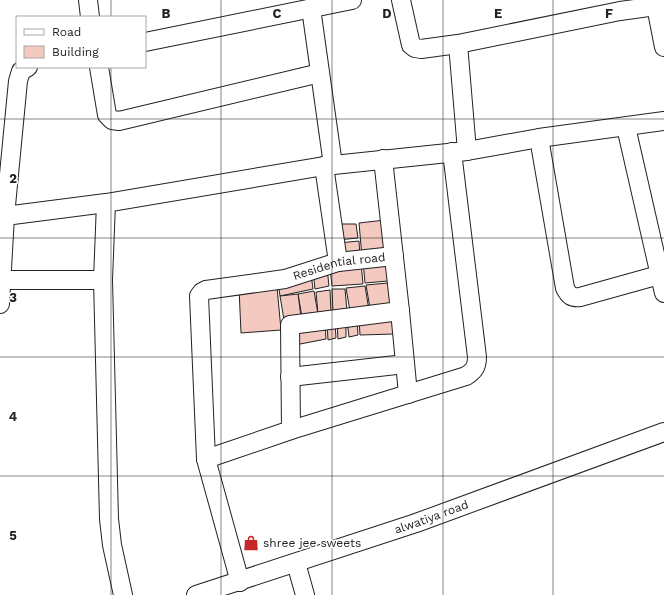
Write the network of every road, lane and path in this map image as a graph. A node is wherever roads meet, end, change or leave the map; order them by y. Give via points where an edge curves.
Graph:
1 (88, 0) edge
2 (352, 0) edge
3 (401, 0) edge
4 (619, 5) edge
5 (660, 5) edge
6 (311, 8) junction
7 (90, 16) edge
8 (146, 42) edge
9 (458, 44) junction
10 (664, 47) edge
11 (27, 68) edge
12 (99, 68) edge
13 (320, 73) junction
14 (664, 121) edge
15 (626, 126) junction
16 (539, 138) junction
17 (459, 152) junction
18 (383, 159) junction
19 (328, 165) junction
20 (106, 203) junction
21 (5, 216) junction
22 (394, 256) junction
23 (338, 262) junction
24 (0, 280) edge
25 (103, 280) junction
26 (662, 284) edge
27 (0, 304) edge
28 (400, 311) junction
29 (405, 364) junction
30 (290, 377) junction
31 (408, 394) junction
32 (291, 430) junction
33 (664, 432) edge
34 (206, 459) junction
35 (296, 563) junction
36 (240, 582) junction
37 (123, 595) edge
38 (196, 595) edge
39 (305, 595) edge

1 - 7 street
2 - 6 street
3 - 9 street via 409,38 415,48
4 - 5 street
4 - 9 street
5 - 10 street
6 - 8 street
6 - 13 street
9 - 17 street
11 - 21 street via 21,72 18,81
12 - 13 street via 107,114 112,120 119,121
13 - 19 street
14 - 15 street
15 - 16 street
15 - 26 street
16 - 17 street
16 - 26 street via 568,295 573,298
17 - 18 street
17 - 31 street via 477,366 466,376
18 - 19 street
18 - 22 street
19 - 20 street
19 - 23 street
20 - 21 street
20 - 25 street
21 - 24 street
22 - 23 street, Residential road
22 - 28 street
23 - 34 street, Residential road via 286,279 206,290 199,296
24 - 25 street
24 - 27 street
25 - 37 street via 109,519
28 - 29 street
28 - 30 street via 290,325
29 - 30 street
29 - 31 street
30 - 32 street
31 - 32 street
32 - 34 street
33 - 35 street, alwatiya road via 416,523
34 - 36 street
35 - 36 street, alwatiya road
35 - 39 street
36 - 38 street, alwatiya road

